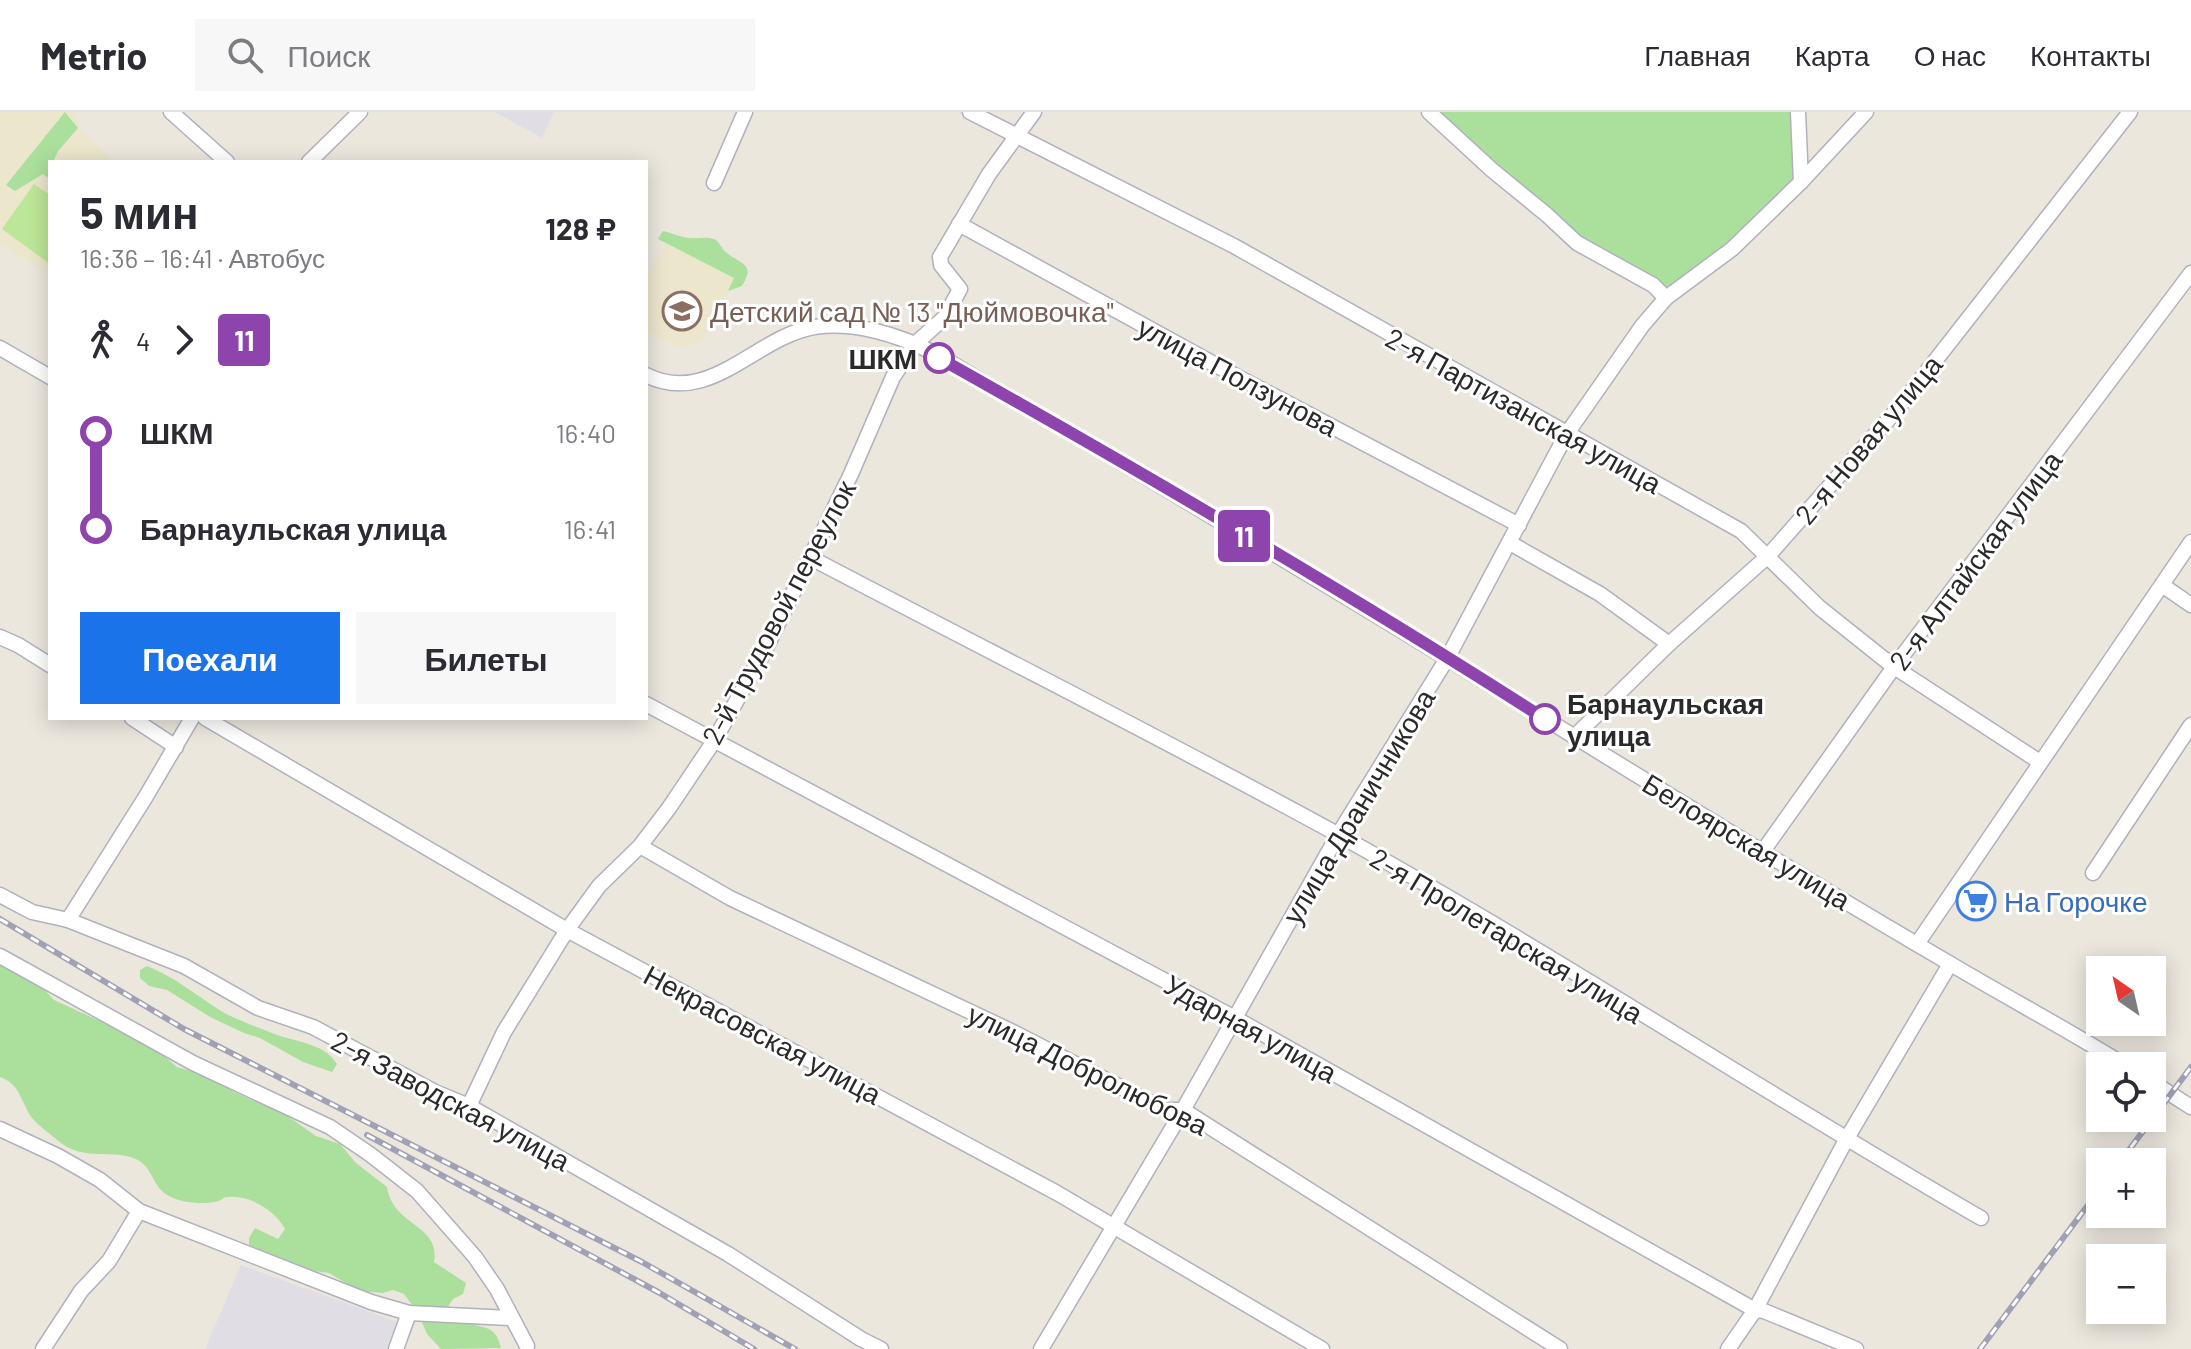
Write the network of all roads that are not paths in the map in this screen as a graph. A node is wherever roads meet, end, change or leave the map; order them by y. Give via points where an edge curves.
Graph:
1 (171, 112) edge
2 (360, 112) edge
3 (745, 112) edge
4 (970, 112) edge
5 (1034, 112) edge
6 (1429, 112) edge
7 (1798, 112) edge
8 (1866, 112) edge
9 (2130, 112) edge
10 (1016, 134) junction
11 (225, 160) edge
12 (311, 160) edge
13 (1801, 182) junction
14 (714, 183) dead end
15 (959, 224) junction
16 (2191, 273) edge
17 (1666, 298) junction
18 (915, 344) junction
19 (0, 348) edge
20 (48, 376) edge
21 (648, 376) edge
22 (1566, 435) junction
23 (1519, 525) junction
24 (2191, 542) edge
25 (1510, 543) junction
26 (1768, 556) junction
27 (811, 558) junction
28 (2162, 585) junction
29 (2191, 605) edge
30 (0, 637) edge
31 (1669, 644) junction
32 (1448, 657) junction
33 (48, 664) edge
34 (1894, 667) junction
35 (648, 705) edge
36 (135, 720) edge
37 (191, 720) edge
38 (208, 720) edge
39 (2191, 725) edge
40 (1574, 737) junction
41 (714, 741) junction
42 (176, 747) junction
43 (2040, 762) junction
44 (1338, 835) junction
45 (640, 846) junction
46 (1763, 851) junction
47 (2093, 873) dead end
48 (0, 895) edge
49 (68, 920) junction
50 (567, 930) junction
51 (1917, 944) junction
52 (0, 956) edge
53 (1950, 964) junction
54 (1233, 1017) junction
55 (2103, 1052) edge
56 (2166, 1092) edge
57 (469, 1106) junction
58 (2191, 1107) edge
59 (1183, 1110) junction
60 (0, 1129) edge
61 (1846, 1140) junction
62 (139, 1211) junction
63 (1981, 1218) dead end
64 (1114, 1228) junction
65 (1755, 1310) junction
66 (409, 1313) junction
67 (510, 1318) junction
68 (527, 1346) dead end
69 (43, 1349) edge
70 (396, 1349) edge
71 (881, 1349) edge
72 (1041, 1349) edge
73 (1322, 1349) edge
74 (1560, 1349) edge
75 (1728, 1349) edge
76 (1856, 1349) edge

1 - 11 street
2 - 12 street
3 - 14 street
4 - 10 street, 2-я Партизанская улица
5 - 10 street, 2-й Трудовой переулок
6 - 17 street via 1577,243 1653,285
7 - 13 street
8 - 13 street, улица Драничникова
9 - 26 street, 2-я Новая улица via 1895,412
10 - 15 street, 2-й Трудовой переулок
10 - 22 street, 2-я Партизанская улица via 1234,246
13 - 17 street, улица Драничникова via 1732,249
15 - 18 street, 2-й Трудовой переулок via 940,257 960,289 945,317
15 - 23 street, улица Ползунова
16 - 34 street, 2-я Алтайская улица
17 - 22 street, улица Драничникова
18 - 21 street, Белоярская улица via 829,324 800,330 701,381 680,385
18 - 27 street, 2-й Трудовой переулок via 893,377
18 - 32 street, Белоярская улица
19 - 20 street
22 - 23 street, улица Драничникова
22 - 26 street, 2-я Партизанская улица via 1741,531
23 - 25 street, улица Драничникова
24 - 28 street
25 - 31 street via 1600,594
25 - 32 street, улица Драничникова
26 - 31 street, 2-я Новая улица
26 - 34 street, 2-я Партизанская улица via 1820,608
27 - 41 street, 2-й Трудовой переулок
27 - 44 street, 2-я Пролетарская улица
28 - 29 street
28 - 43 street
30 - 33 street
31 - 40 street, 2-я Новая улица
32 - 40 street, Белоярская улица
32 - 44 street, улица Драничникова
34 - 43 street, 2-я Партизанская улица
34 - 46 street, 2-я Алтайская улица
35 - 41 street, Ударная улица
36 - 42 street
37 - 42 street
38 - 50 street, Некрасовская улица
39 - 47 street
40 - 46 street, Белоярская улица
41 - 45 street, 2-й Трудовой переулок
41 - 54 street, Ударная улица
42 - 49 street
43 - 51 street
44 - 54 street, улица Драничникова
44 - 61 street, 2-я Пролетарская улица
45 - 50 street, 2-й Трудовой переулок via 599,886
45 - 59 street, улица Добролюбова via 730,898 1165,1110
46 - 51 street, Белоярская улица
48 - 49 street, 2-я Заводская улица via 32,912
49 - 57 street, 2-я Заводская улица via 184,966 258,1008 313,1027
50 - 57 street, 2-й Трудовой переулок via 504,1032
50 - 64 street, Некрасовская улица
51 - 53 street, Белоярская улица
52 - 67 street via 193,1063 330,1127 371,1155 417,1191 475,1257
53 - 55 street, Белоярская улица
53 - 61 street
54 - 59 street, улица Драничникова
54 - 65 street, Ударная улица
56 - 58 street
57 - 71 street, 2-я Заводская улица via 728,1254
59 - 64 street, улица Драничникова
59 - 74 street, улица Добролюбова
60 - 62 street via 100,1180
61 - 63 street, 2-я Пролетарская улица
61 - 65 street
62 - 66 street
62 - 69 street
64 - 72 street, улица Драничникова
64 - 73 street, Некрасовская улица
65 - 75 street
65 - 76 street, Ударная улица
66 - 67 street
66 - 70 street
67 - 68 street

